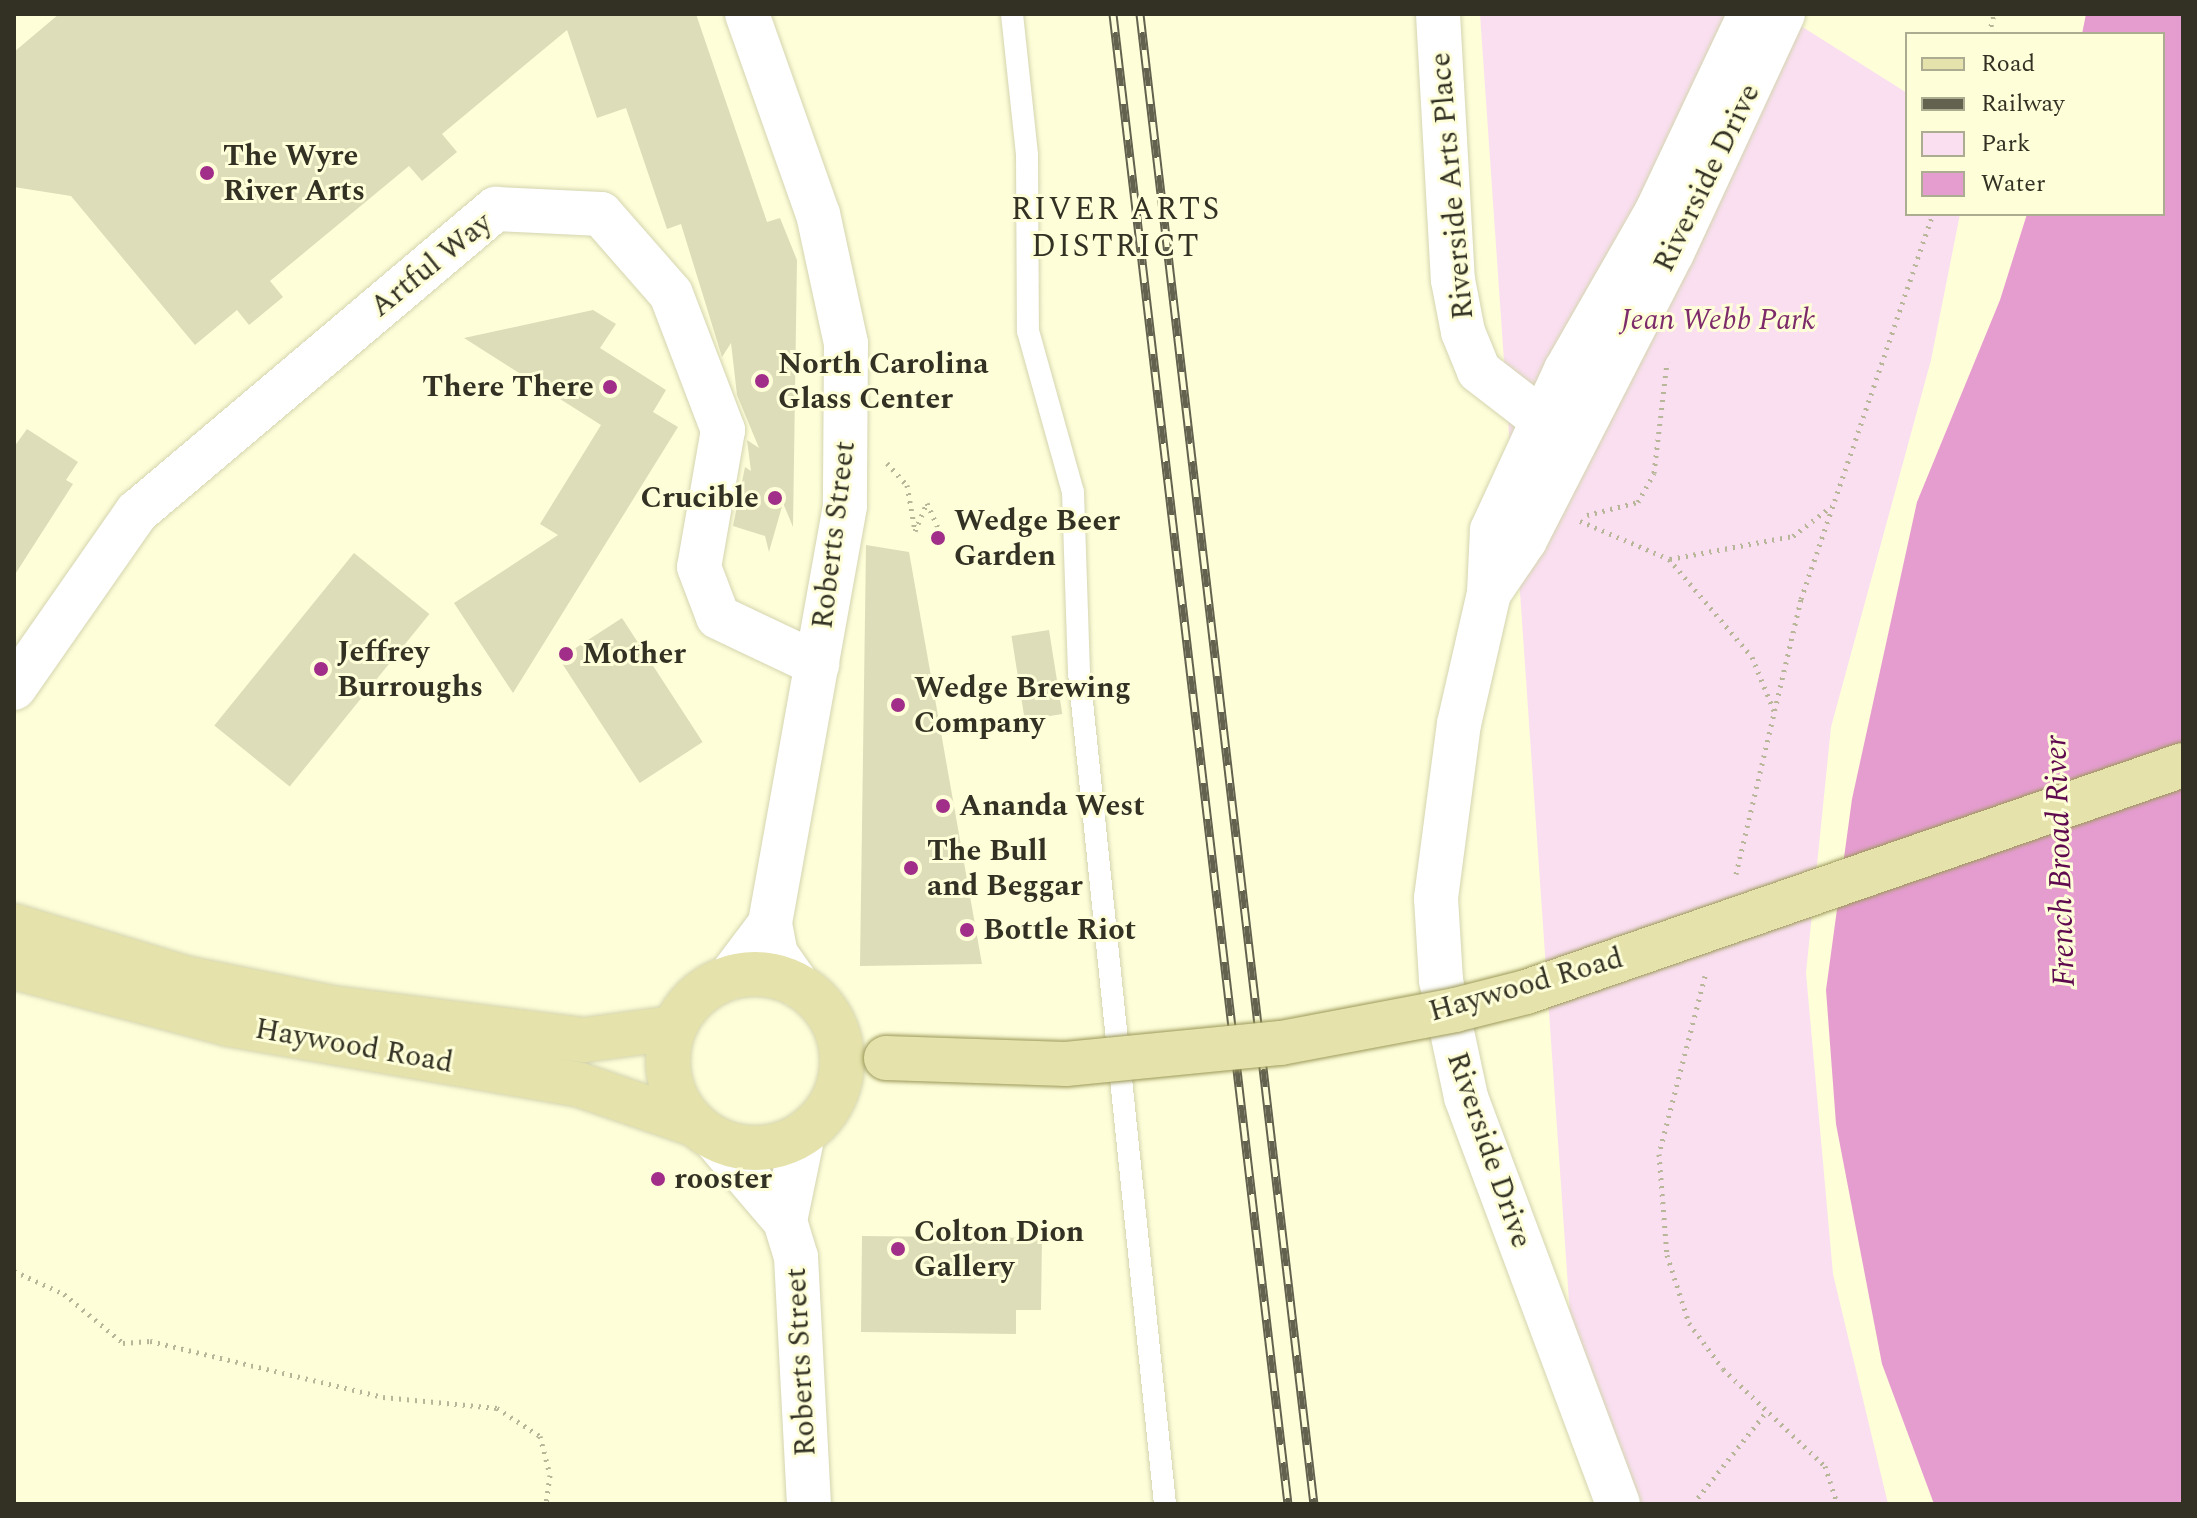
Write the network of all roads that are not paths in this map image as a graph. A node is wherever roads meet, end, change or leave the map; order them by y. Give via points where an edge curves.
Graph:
1 (747, 14) edge
2 (1012, 14) edge
3 (1438, 14) edge
4 (1750, 14) edge
5 (1783, 14) edge
6 (1541, 419) junction
7 (1489, 593) junction
8 (817, 664) junction
9 (14, 688) edge
10 (2183, 765) edge
11 (770, 924) junction
12 (14, 926) edge
13 (14, 967) edge
14 (730, 977) junction
15 (798, 985) junction
16 (181, 994) junction
17 (673, 1028) junction
18 (842, 1057) junction
19 (704, 1131) junction
20 (803, 1134) junction
21 (785, 1221) junction
22 (809, 1504) edge
23 (1165, 1504) edge
24 (1618, 1504) edge

1 - 8 main road, Roberts Street via 818,214 846,343 845,506
2 - 23 lane via 1027,155 1028,331 1073,492 1079,673
3 - 6 main road, Riverside Arts Place via 1453,280 1463,332 1479,371
4 - 6 main road, Riverside Drive via 1657,211
5 - 7 main road, Riverside Drive via 1707,182
6 - 7 main road, Riverside Drive via 1492,530
7 - 24 main road, Riverside Drive via 1445,810 1436,898 1441,980 1452,1049 1491,1175
8 - 9 main road, Artful Way via 718,617 699,567 723,430 671,294 601,214 496,209 137,512
8 - 11 main road, Roberts Street
10 - 18 main road, Haywood Road, bridge via 1526,992 1455,1010 1281,1043 1066,1064
11 - 14 main road, Roberts Street
11 - 15 main road, Roberts Street via 776,954
12 - 16 main road, Haywood Road
13 - 16 main road, Haywood Road
14 - 15 main road via 765,974
14 - 17 main road via 686,1005
15 - 18 main road via 829,1015
16 - 17 main road, Haywood Road via 584,1040
16 - 19 main road, Haywood Road via 580,1085
17 - 19 main road via 669,1079
18 - 20 main road via 833,1101
19 - 20 main road via 759,1149
19 - 21 main road, Roberts Street
20 - 21 main road, Roberts Street
21 - 22 main road, Roberts Street via 805,1326

